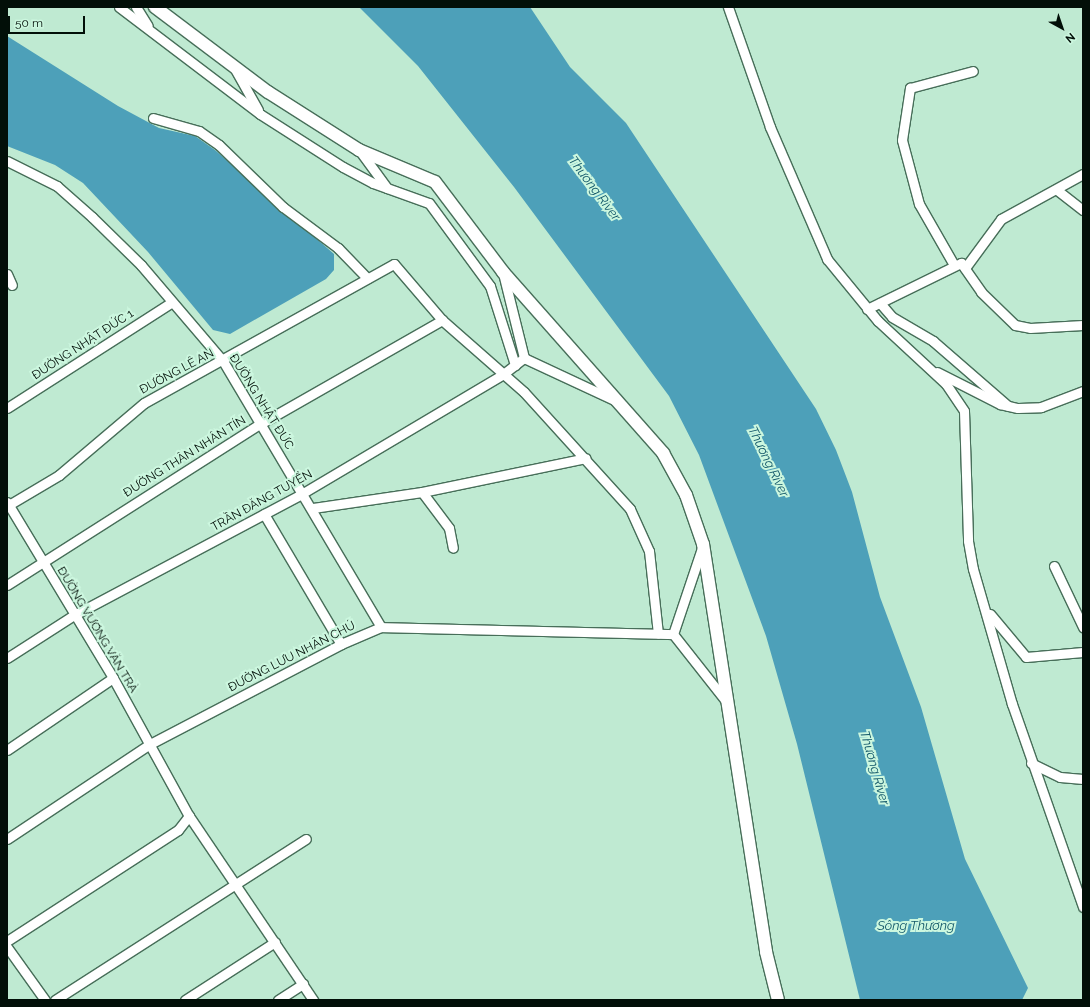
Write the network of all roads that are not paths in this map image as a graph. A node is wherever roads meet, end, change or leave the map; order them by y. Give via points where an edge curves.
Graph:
1 (119, 7) edge
2 (136, 7) edge
3 (156, 7) edge
4 (728, 7) edge
5 (152, 32) junction
6 (233, 66) junction
7 (973, 71) dead end
8 (260, 114) junction
9 (153, 118) dead end
10 (359, 150) junction
11 (7, 161) edge
12 (1083, 174) edge
13 (387, 188) junction
14 (1057, 190) junction
15 (1083, 210) edge
16 (954, 265) junction
17 (965, 268) junction
18 (503, 272) junction
19 (7, 274) edge
20 (367, 278) junction
21 (12, 285) dead end
22 (172, 302) junction
23 (880, 303) junction
24 (867, 310) junction
25 (442, 320) junction
26 (1083, 325) edge
27 (524, 358) junction
28 (223, 362) junction
29 (515, 365) junction
30 (934, 371) junction
31 (502, 375) junction
32 (1083, 391) edge
33 (618, 402) junction
34 (1008, 406) junction
35 (7, 408) edge
36 (260, 424) junction
37 (586, 458) junction
38 (422, 492) junction
39 (303, 493) junction
40 (8, 504) edge
41 (314, 508) junction
42 (264, 514) junction
43 (703, 544) junction
44 (453, 548) dead end
45 (43, 561) junction
46 (1054, 566) dead end
47 (7, 585) edge
48 (985, 607) junction
49 (74, 615) junction
50 (382, 627) junction
51 (1083, 627) edge
52 (658, 634) junction
53 (673, 634) junction
54 (341, 644) junction
55 (1083, 652) edge
56 (7, 658) edge
57 (113, 678) junction
58 (726, 701) junction
59 (150, 744) junction
60 (7, 750) edge
61 (1031, 763) junction
62 (1083, 779) edge
63 (189, 816) junction
64 (7, 839) edge
65 (306, 839) dead end
66 (237, 885) junction
67 (1083, 907) edge
68 (7, 941) edge
69 (275, 942) junction
70 (7, 947) edge
71 (303, 984) junction
72 (45, 1000) edge
73 (55, 1000) edge
74 (185, 1000) edge
75 (278, 1000) edge
76 (313, 1000) edge
77 (778, 1000) edge

1 - 5 street
2 - 5 street
3 - 6 street
4 - 24 street via 770,127 816,236 839,277
5 - 8 street
6 - 8 street
6 - 10 street
7 - 16 street via 910,88 902,140 919,204
8 - 13 street via 343,167
9 - 20 street via 198,131 219,145 283,207 338,248
10 - 13 street
10 - 18 street via 435,182
11 - 22 street, ĐƯỜNG NHẬT ĐỨC via 70,196 141,265
12 - 14 street
13 - 29 street via 422,200 443,217 490,286
14 - 15 street
14 - 17 street via 1001,219
16 - 17 street via 962,264
16 - 23 street
17 - 26 street via 981,292 1015,325 1030,328
18 - 27 street
18 - 33 street
19 - 21 street
20 - 25 street, ĐƯỜNG LÊ AN via 391,264 400,266
20 - 28 street, ĐƯỜNG LÊ AN
22 - 28 street, ĐƯỜNG NHẬT ĐỨC
22 - 35 street, ĐƯỜNG NHẬT ĐỨC 1
23 - 24 street
23 - 34 street via 892,317 933,341
24 - 30 street
25 - 31 street
25 - 36 street, ĐƯỜNG THÂN NHÂN TÍN
27 - 29 street, TRẦN ĐĂNG TUYỂN
27 - 33 street
28 - 36 street, ĐƯỜNG NHẬT ĐỨC
28 - 40 street, ĐƯỜNG LÊ AN via 133,410 59,475
29 - 31 street, TRẦN ĐĂNG TUYỂN
30 - 34 street
30 - 48 street via 957,398 967,423 968,540
31 - 37 street via 524,392
31 - 39 street, TRẦN ĐĂNG TUYỂN
32 - 34 street via 1041,407
33 - 43 street via 663,453 686,495
36 - 39 street, ĐƯỜNG NHẬT ĐỨC
36 - 45 street, ĐƯỜNG THÂN NHÂN TÍN
37 - 38 street
37 - 52 street via 630,509 645,536 654,585
38 - 41 street
38 - 44 street via 446,524
39 - 41 street, ĐƯỜNG NHẬT ĐỨC
39 - 42 street, TRẦN ĐĂNG TUYỂN
40 - 45 street, ĐƯỜNG VƯƠNG VĂN TRÀ
41 - 50 street, ĐƯỜNG NHẬT ĐỨC
42 - 49 street, TRẦN ĐĂNG TUYỂN
42 - 54 street
43 - 53 street
43 - 58 street
45 - 47 street, ĐƯỜNG THÂN NHÂN TÍN
45 - 49 street, ĐƯỜNG VƯƠNG VĂN TRÀ
46 - 51 street
48 - 55 street via 1026,657
48 - 61 street
49 - 56 street, TRẦN ĐĂNG TUYỂN
49 - 57 street, ĐƯỜNG VƯƠNG VĂN TRÀ
50 - 52 street, ĐƯỜNG LƯU NHÂN CHÚ
50 - 54 street, ĐƯỜNG LƯU NHÂN CHÚ
52 - 53 street, ĐƯỜNG LƯU NHÂN CHÚ
53 - 58 street
54 - 59 street, ĐƯỜNG LƯU NHÂN CHÚ
57 - 59 street, ĐƯỜNG VƯƠNG VĂN TRÀ
57 - 60 street
58 - 77 street via 766,952
59 - 63 street, ĐƯỜNG VƯƠNG VĂN TRÀ
59 - 64 street, ĐƯỜNG LƯU NHÂN CHÚ
61 - 62 street via 1060,777
61 - 67 street via 1067,852
63 - 66 street, ĐƯỜNG VƯƠNG VĂN TRÀ
63 - 68 street via 178,830
65 - 66 street
66 - 69 street, ĐƯỜNG VƯƠNG VĂN TRÀ
66 - 73 street
69 - 71 street, ĐƯỜNG VƯƠNG VĂN TRÀ
69 - 74 street
70 - 72 street
71 - 75 street
71 - 76 street, ĐƯỜNG VƯƠNG VĂN TRÀ

